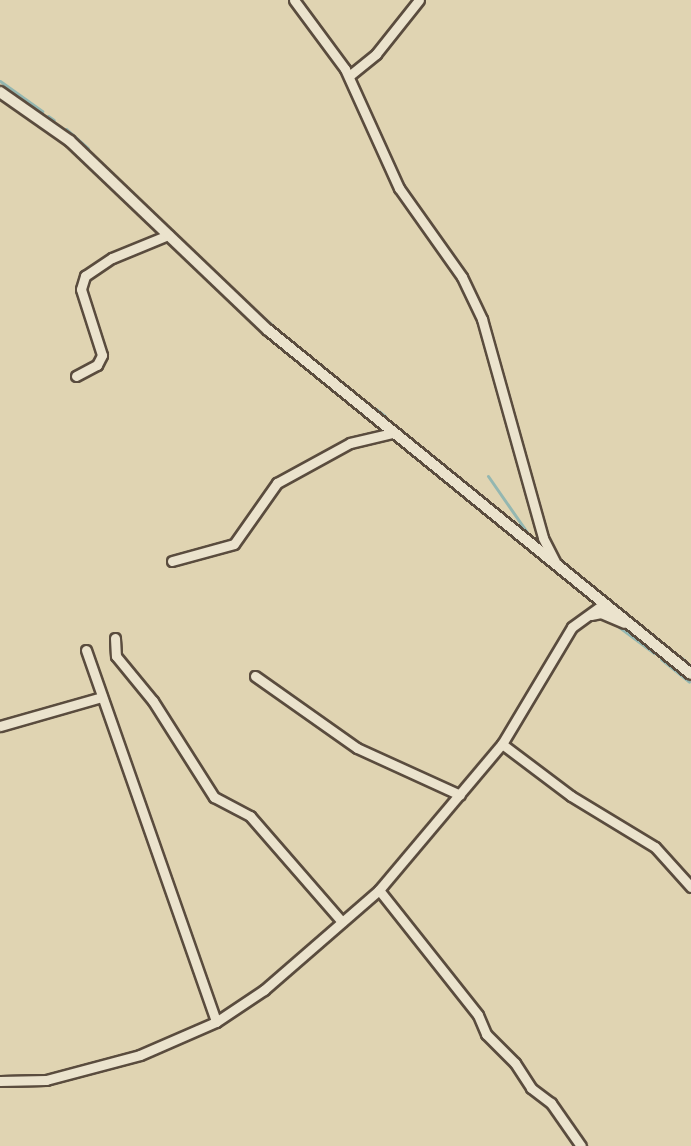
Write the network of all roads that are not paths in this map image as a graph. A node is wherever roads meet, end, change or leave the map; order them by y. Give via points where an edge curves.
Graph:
1 (294, 0) edge
2 (419, 0) edge
3 (349, 76) junction
4 (0, 92) edge
5 (168, 235) junction
6 (76, 376) dead end
7 (392, 433) junction
8 (171, 561) dead end
9 (558, 568) junction
10 (601, 606) junction
11 (582, 617) junction
12 (624, 623) junction
13 (115, 638) dead end
14 (86, 650) dead end
15 (691, 674) edge
16 (255, 676) dead end
17 (102, 697) junction
18 (0, 726) edge
19 (502, 744) junction
20 (460, 795) junction
21 (691, 886) edge
22 (379, 890) junction
23 (342, 922) junction
24 (216, 1022) junction
25 (0, 1081) edge
26 (581, 1146) edge

1 - 3 street
2 - 3 street via 376,54
3 - 9 street via 399,188 462,277 482,319 543,538
4 - 5 street via 70,141
5 - 6 street via 112,258 85,276 81,289 102,355 97,365
5 - 7 street via 268,330
7 - 8 street via 350,443 277,483 234,544
7 - 9 street
9 - 10 street
10 - 11 street
10 - 12 street
11 - 12 street via 601,613
11 - 19 street
12 - 15 street
13 - 23 street via 116,656 153,701 214,797 250,816
14 - 17 street
16 - 20 street via 357,748
17 - 18 street
17 - 24 street
19 - 20 street
19 - 21 street via 571,796 656,847
20 - 22 street
22 - 23 street
22 - 26 street via 478,1015 486,1034 515,1063 531,1088 551,1103
23 - 24 street via 264,990
24 - 25 street via 99,1068 46,1080

